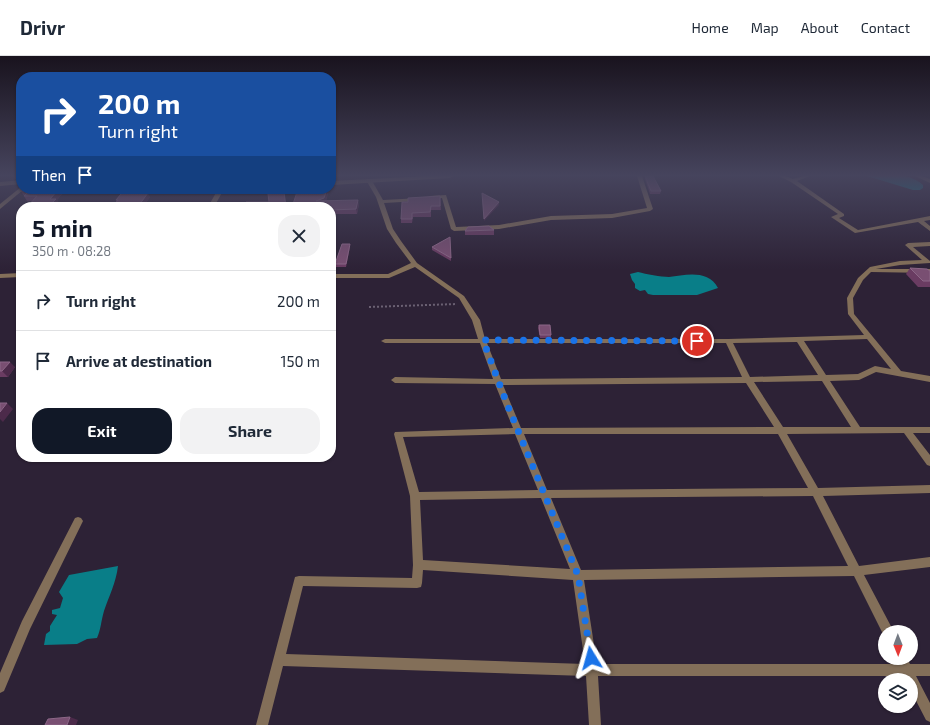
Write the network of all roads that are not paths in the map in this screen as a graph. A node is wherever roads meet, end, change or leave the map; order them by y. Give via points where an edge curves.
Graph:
1 (383, 207) edge
2 (447, 207) edge
3 (649, 207) edge
4 (831, 207) edge
5 (930, 218) edge
6 (919, 220) junction
7 (930, 229) edge
8 (930, 244) edge
9 (415, 264) junction
10 (868, 271) junction
11 (930, 271) edge
12 (16, 275) edge
13 (0, 276) edge
14 (336, 276) edge
15 (869, 337) junction
16 (799, 339) junction
17 (483, 340) junction
18 (385, 341) dead end
19 (728, 341) junction
20 (898, 373) junction
21 (825, 378) junction
22 (930, 379) edge
23 (395, 380) dead end
24 (748, 380) junction
25 (498, 382) junction
26 (780, 430) junction
27 (858, 430) junction
28 (906, 430) junction
29 (930, 430) edge
30 (518, 431) junction
31 (930, 462) edge
32 (930, 489) edge
33 (544, 493) junction
34 (816, 493) junction
35 (415, 496) junction
36 (78, 521) dead end
37 (930, 562) edge
38 (418, 565) junction
39 (858, 571) junction
40 (578, 575) junction
41 (885, 625) edge
42 (278, 660) junction
43 (904, 665) edge
44 (592, 670) junction
45 (930, 670) edge
46 (907, 671) junction
47 (0, 687) edge
48 (930, 716) edge
49 (262, 725) edge
50 (595, 725) edge

1 - 9 street via 390,229
2 - 3 street via 454,229 499,227 551,218 612,216
4 - 6 street via 842,215 834,216 857,232
5 - 6 street
6 - 7 street
8 - 10 street via 908,245 928,262 900,263
9 - 14 street via 389,276
9 - 17 street via 462,297 476,320
10 - 11 street
10 - 15 street via 860,279 850,298 851,314
12 - 13 street
15 - 16 street
15 - 20 street
16 - 19 street
16 - 21 street
17 - 18 street
17 - 19 street
17 - 25 street
19 - 24 street
20 - 21 street via 875,369 858,377
20 - 22 street
21 - 24 street
21 - 27 street
23 - 25 street
24 - 25 street
24 - 26 street
25 - 30 street
26 - 27 street
26 - 30 street
26 - 34 street
27 - 28 street
28 - 29 street
28 - 31 street
30 - 33 street
30 - 35 street via 398,434
32 - 34 street
33 - 34 street
33 - 35 street
33 - 40 street
34 - 39 street
35 - 38 street
36 - 47 street via 26,625
37 - 39 street
38 - 40 street
38 - 42 street via 417,583 299,581
39 - 40 street
39 - 41 street
40 - 44 street
42 - 44 street
42 - 49 street
43 - 46 street
44 - 46 street
44 - 50 street
45 - 46 street
46 - 48 street

